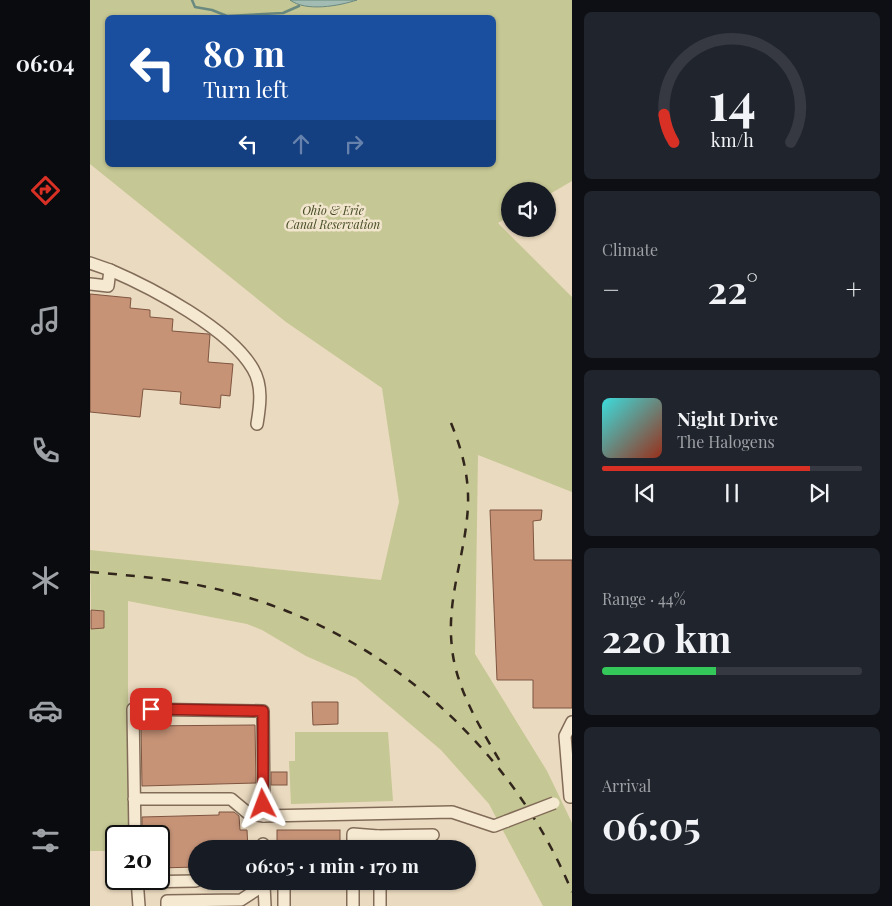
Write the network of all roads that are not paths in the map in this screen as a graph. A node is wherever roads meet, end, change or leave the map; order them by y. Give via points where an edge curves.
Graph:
1 (90, 264) edge
2 (110, 270) junction
3 (90, 284) edge
4 (257, 424) dead end
5 (572, 722) edge
6 (571, 798) edge
7 (134, 799) junction
8 (264, 816) junction
9 (135, 825) edge
10 (433, 835) dead end
11 (378, 836) junction
12 (353, 840) edge
13 (378, 840) edge
14 (170, 880) edge
15 (188, 880) edge
16 (138, 890) edge
17 (258, 890) edge
18 (266, 890) edge
19 (284, 890) edge
20 (353, 890) edge
21 (380, 890) edge
22 (241, 903) edge
23 (139, 906) edge
24 (167, 906) edge
25 (265, 906) edge
26 (284, 906) edge
27 (353, 906) edge
28 (380, 906) edge

1 - 2 lane
2 - 3 lane via 108,286
2 - 4 lane via 156,292 219,332 235,346 254,369 261,394
5 - 6 lane via 565,736
6 - 8 lane, bridge via 494,826 452,812
7 - 8 lane via 231,799 249,814
7 - 8 lane via 133,709 263,711
7 - 9 lane
10 - 11 lane
11 - 12 lane via 353,834
11 - 13 lane
14 - 15 lane
16 - 23 lane
17 - 22 lane
18 - 25 lane
19 - 26 lane
20 - 27 lane
21 - 28 lane
22 - 24 lane via 167,901

